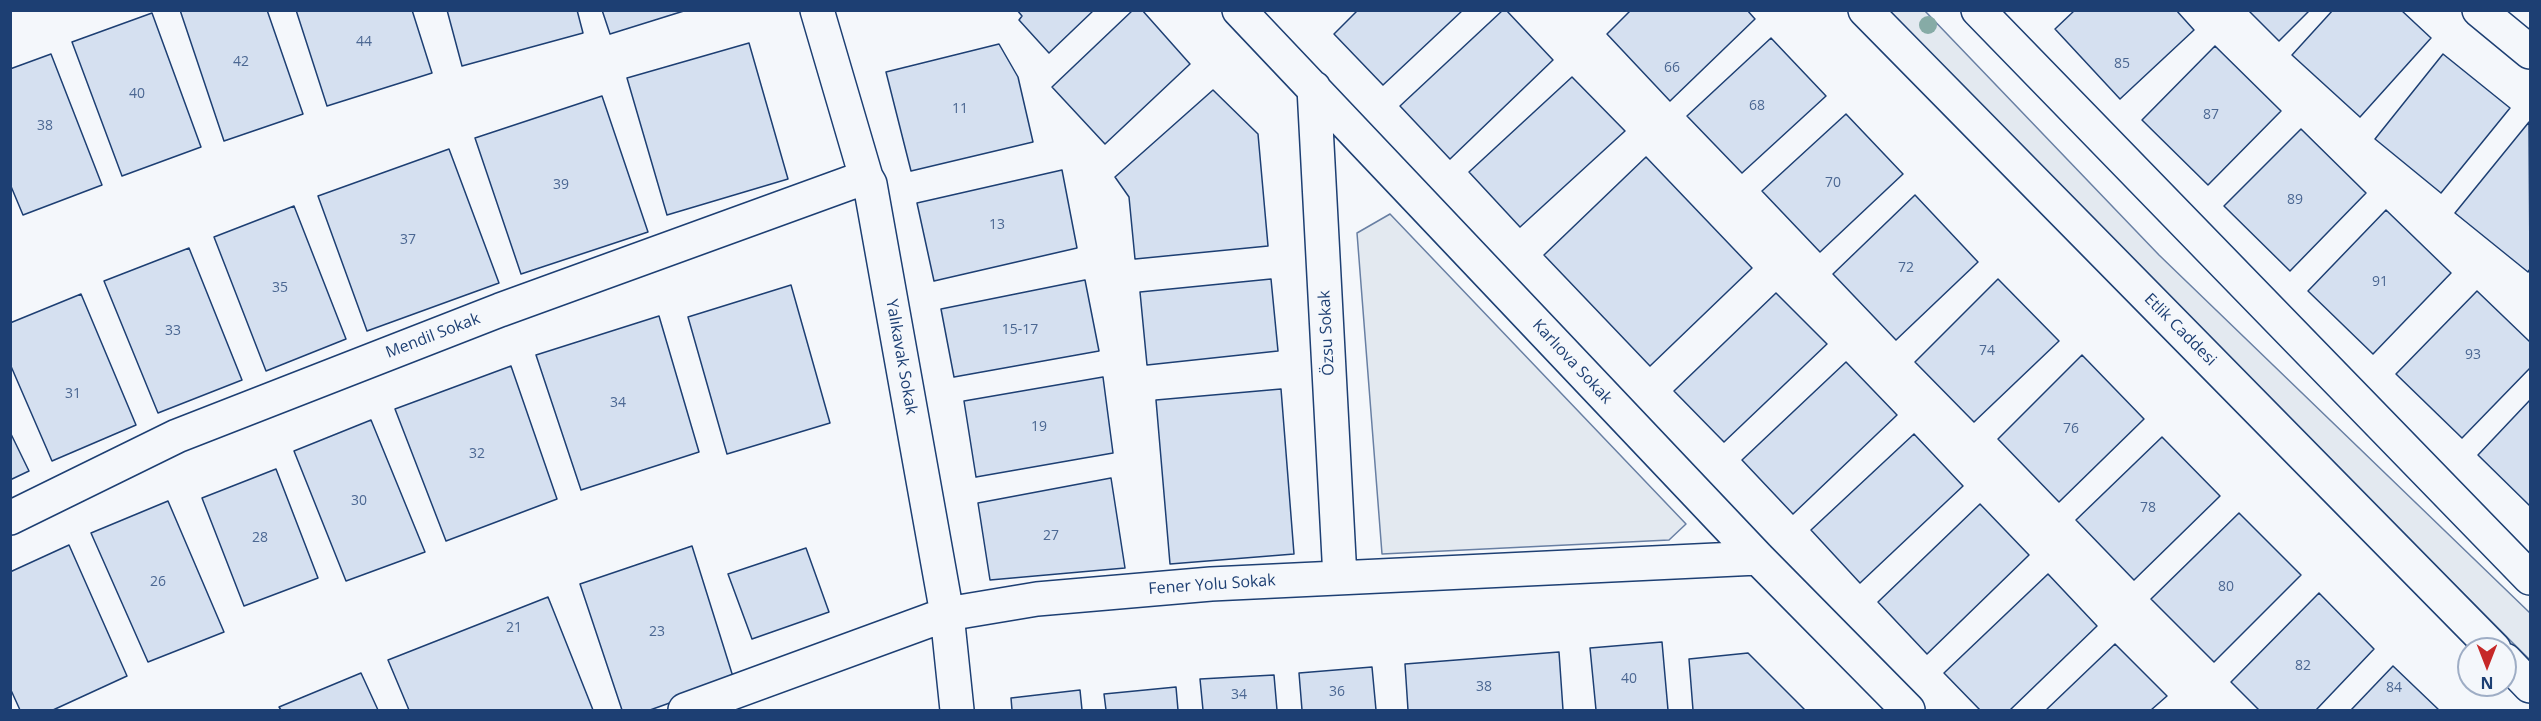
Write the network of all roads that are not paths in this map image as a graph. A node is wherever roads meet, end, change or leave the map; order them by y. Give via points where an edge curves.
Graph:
1 (817, 10) edge
2 (1239, 10) edge
3 (1865, 10) edge
4 (1978, 10) edge
5 (2479, 10) edge
6 (2530, 52) edge
7 (1314, 88) junction
8 (866, 177) junction
9 (10, 518) edge
10 (1758, 558) junction
11 (1340, 578) junction
12 (2530, 578) edge
13 (947, 614) junction
14 (2482, 637) edge
15 (2517, 672) edge
16 (2530, 686) edge
17 (685, 711) edge
18 (957, 711) edge
19 (1908, 711) edge

1 - 8 street, Yalıkavak Sokak
2 - 7 street, Karlıova Sokak
3 - 14 street, Etlik Caddesi
4 - 12 street
5 - 6 street
7 - 10 street, Karlıova Sokak
7 - 11 street, Özsu Sokak
8 - 9 street, Mendil Sokak via 500,310 177,436
8 - 13 street, Yalıkavak Sokak
10 - 11 street, Fener Yolu Sokak
10 - 19 street, Karlıova Sokak
11 - 13 street, Fener Yolu Sokak via 1037,599
13 - 17 street, Fener Yolu Sokak
13 - 18 street, Yalıkavak Sokak
15 - 16 street

